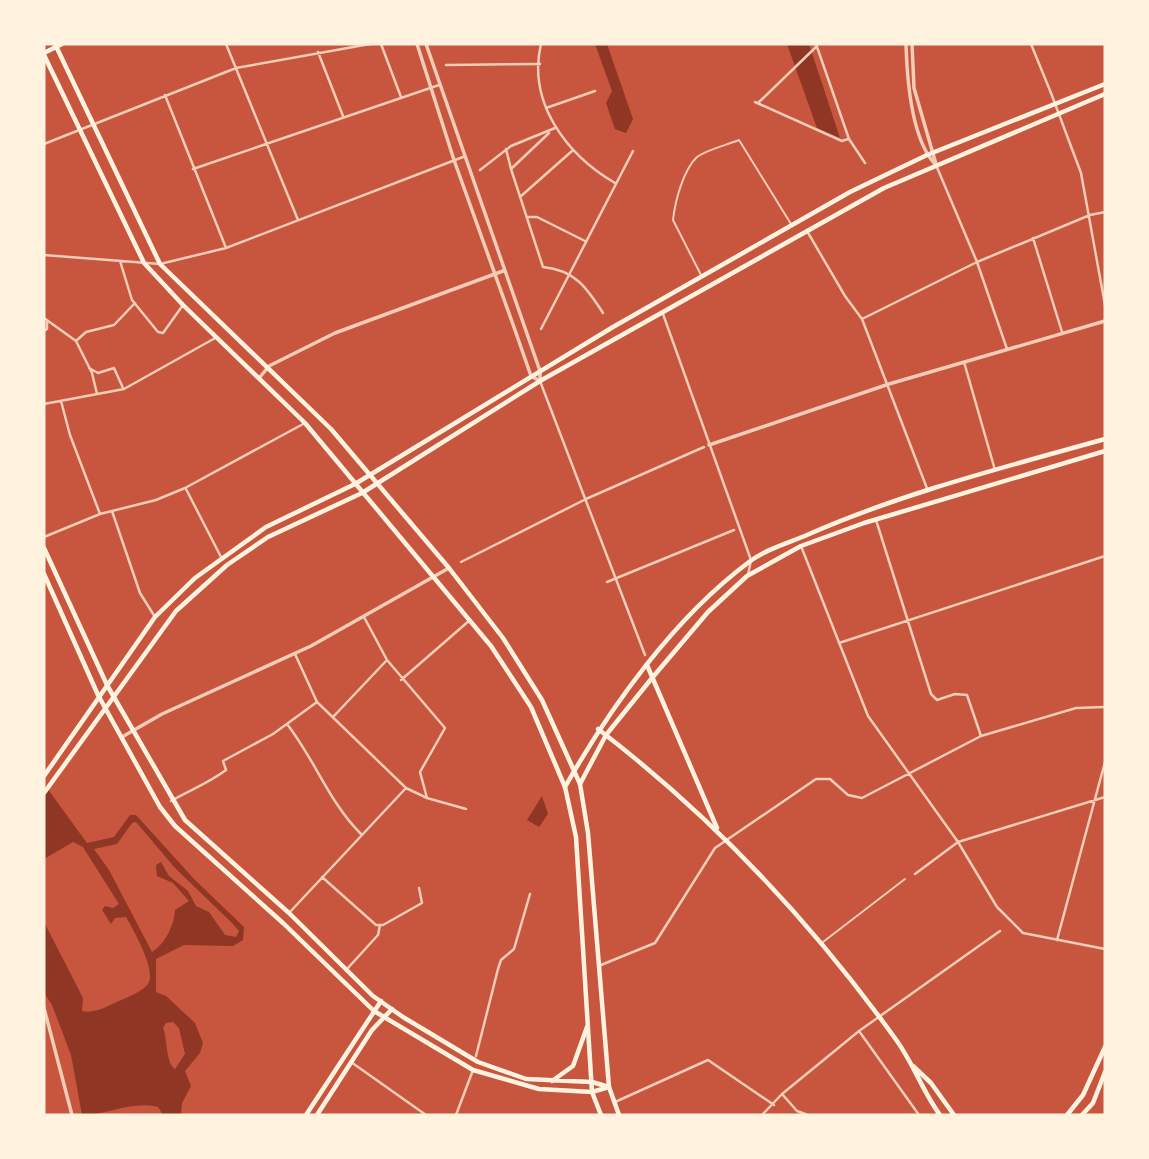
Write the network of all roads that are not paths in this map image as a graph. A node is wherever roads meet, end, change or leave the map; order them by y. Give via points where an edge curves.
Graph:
1 (226, 44) edge
2 (370, 44) edge
3 (381, 44) edge
4 (417, 44) edge
5 (426, 44) edge
6 (541, 44) edge
7 (905, 44) edge
8 (912, 44) edge
9 (1031, 44) edge
10 (58, 45) edge
11 (816, 45) edge
12 (318, 52) junction
13 (44, 54) edge
14 (540, 64) junction
15 (446, 65) dead end
16 (236, 68) junction
17 (1105, 84) edge
18 (439, 85) junction
19 (431, 88) junction
20 (595, 91) dead end
21 (1105, 94) edge
22 (165, 95) junction
23 (401, 97) junction
24 (1056, 104) junction
25 (546, 108) junction
26 (1060, 114) junction
27 (343, 116) junction
28 (92, 123) junction
29 (78, 129) junction
30 (553, 129) junction
31 (849, 139) junction
32 (267, 142) junction
33 (44, 144) edge
34 (506, 149) junction
35 (572, 151) junction
36 (633, 151) dead end
37 (934, 152) junction
38 (927, 155) junction
39 (463, 157) junction
40 (454, 160) junction
41 (865, 163) dead end
42 (936, 165) junction
43 (193, 169) junction
44 (511, 169) junction
45 (480, 170) dead end
46 (615, 183) junction
47 (520, 197) junction
48 (1105, 212) edge
49 (1090, 215) junction
50 (527, 217) junction
51 (298, 220) junction
52 (792, 225) junction
53 (807, 231) junction
54 (1033, 238) junction
55 (586, 241) junction
56 (226, 248) junction
57 (44, 255) edge
58 (120, 261) junction
59 (977, 262) junction
60 (144, 263) junction
61 (160, 264) junction
62 (503, 271) junction
63 (569, 272) junction
64 (495, 274) junction
65 (701, 276) junction
66 (135, 303) junction
67 (1105, 305) edge
68 (184, 306) junction
69 (662, 310) junction
70 (604, 313) dead end
71 (45, 319) edge
72 (862, 319) junction
73 (1105, 321) edge
74 (541, 329) dead end
75 (44, 331) edge
76 (1062, 333) junction
77 (217, 337) junction
78 (76, 341) junction
79 (1007, 349) junction
80 (964, 362) junction
81 (269, 366) junction
82 (89, 368) junction
83 (540, 370) junction
84 (531, 376) junction
85 (260, 377) junction
86 (540, 381) junction
87 (889, 384) junction
88 (124, 389) junction
89 (97, 394) junction
90 (61, 401) junction
91 (44, 404) edge
92 (305, 423) junction
93 (1105, 439) edge
94 (707, 446) junction
95 (1105, 451) edge
96 (995, 470) junction
97 (369, 475) junction
98 (376, 483) junction
99 (355, 484) junction
100 (185, 488) junction
101 (928, 491) junction
102 (362, 493) junction
103 (586, 499) junction
104 (112, 510) junction
105 (100, 514) junction
106 (876, 520) junction
107 (734, 530) dead end
108 (44, 537) edge
109 (801, 546) junction
110 (44, 548) edge
111 (1105, 556) edge
112 (221, 557) junction
113 (751, 560) junction
114 (461, 562) dead end
115 (449, 568) junction
116 (44, 574) edge
117 (747, 576) junction
118 (435, 577) junction
119 (617, 577) junction
120 (607, 582) dead end
121 (155, 617) junction
122 (364, 617) junction
123 (470, 620) junction
124 (909, 620) junction
125 (839, 643) junction
126 (295, 654) junction
127 (645, 655) dead end
128 (387, 660) junction
129 (647, 665) junction
130 (652, 678) junction
131 (401, 680) junction
132 (107, 685) junction
133 (98, 695) junction
134 (114, 698) junction
135 (317, 702) junction
136 (1105, 707) edge
137 (105, 709) junction
138 (333, 717) junction
139 (287, 724) junction
140 (598, 729) junction
141 (132, 731) junction
142 (606, 735) junction
143 (981, 736) junction
144 (121, 738) junction
145 (1105, 762) edge
146 (575, 769) junction
147 (909, 773) junction
148 (44, 776) edge
149 (580, 784) junction
150 (565, 787) junction
151 (406, 788) junction
152 (44, 793) edge
153 (1105, 797) edge
154 (427, 799) junction
155 (1093, 800) junction
156 (171, 801) junction
157 (466, 809) dead end
158 (719, 832) junction
159 (362, 834) junction
160 (725, 839) junction
161 (958, 842) junction
162 (915, 874) dead end
163 (321, 877) junction
164 (905, 879) dead end
165 (419, 888) dead end
166 (530, 894) dead end
167 (289, 913) junction
168 (380, 925) junction
169 (1000, 931) dead end
170 (1056, 940) junction
171 (821, 944) junction
172 (1105, 949) edge
173 (600, 966) junction
174 (346, 970) junction
175 (381, 1002) junction
176 (44, 1008) edge
177 (392, 1009) junction
178 (374, 1011) junction
179 (46, 1016) edge
180 (384, 1017) junction
181 (878, 1017) junction
182 (589, 1019) junction
183 (859, 1031) junction
184 (1105, 1047) edge
185 (476, 1056) dead end
186 (351, 1062) junction
187 (910, 1063) junction
188 (473, 1070) junction
189 (1105, 1075) edge
190 (548, 1082) junction
191 (592, 1082) junction
192 (609, 1087) junction
193 (592, 1093) junction
194 (782, 1094) junction
195 (614, 1102) junction
196 (774, 1105) junction
197 (72, 1115) edge
198 (306, 1115) edge
199 (317, 1115) edge
200 (426, 1115) edge
201 (456, 1115) edge
202 (601, 1115) edge
203 (618, 1115) edge
204 (762, 1115) edge
205 (808, 1115) edge
206 (919, 1115) edge
207 (940, 1115) edge
208 (954, 1115) edge
209 (1067, 1115) edge
210 (1083, 1115) edge

1 - 16 street
2 - 12 street
3 - 23 street
4 - 19 street
5 - 18 street
6 - 14 street
7 - 38 street via 908,89
8 - 37 street via 914,88
9 - 24 street
10 - 13 main road
10 - 28 main road
11 - 31 street
11 - 31 street via 756,102 842,141
12 - 16 street
12 - 27 street
13 - 29 main road
14 - 15 street
14 - 25 street
16 - 22 street
16 - 32 street
17 - 24 main road
18 - 19 street
18 - 39 street
19 - 23 street
19 - 40 street
20 - 25 street
21 - 26 main road
22 - 28 street
22 - 43 street
23 - 27 street
24 - 26 street
24 - 37 main road
25 - 30 street
26 - 42 main road
26 - 49 street
27 - 32 street
28 - 29 street
28 - 61 main road
29 - 33 street
29 - 60 main road
30 - 34 street
30 - 35 street
30 - 44 street
31 - 41 street
32 - 43 street
32 - 51 street
34 - 44 street
34 - 45 street
35 - 46 street
35 - 47 street
36 - 46 street
37 - 38 main road
37 - 42 street
38 - 42 street
38 - 52 main road
39 - 40 street
39 - 62 street
40 - 51 street
40 - 64 street
42 - 53 main road
42 - 59 street
43 - 56 street
44 - 47 street
46 - 55 street
47 - 50 street
48 - 49 street
49 - 54 street
49 - 67 street
50 - 55 street via 537,217
50 - 63 street via 544,267
51 - 56 street
52 - 65 main road
52 - 65 lane via 739,139 697,158 681,189 673,220
53 - 69 main road
53 - 72 street
54 - 59 street
54 - 76 street
55 - 63 street
56 - 61 street
57 - 58 street
58 - 60 street
58 - 66 street
59 - 72 street
59 - 79 street
60 - 61 street
60 - 68 main road
61 - 81 main road
62 - 64 street
62 - 83 street
63 - 70 street
63 - 74 street
64 - 81 street via 335,333
64 - 84 street
65 - 83 main road
66 - 68 street via 158,332 163,332
66 - 78 street via 114,325 86,332
68 - 77 main road
69 - 86 main road
69 - 94 street
71 - 75 street
71 - 78 street
72 - 87 street
73 - 76 street
76 - 79 street
77 - 85 main road
77 - 88 street
78 - 82 street
79 - 80 street
80 - 87 street
80 - 96 street
81 - 85 street
81 - 97 main road
82 - 88 street via 98,373 114,368
82 - 89 street
83 - 84 main road
83 - 86 street
84 - 86 street
84 - 97 main road
85 - 92 main road
86 - 98 main road
86 - 103 street
87 - 94 street
87 - 101 street
88 - 89 street
89 - 90 street
90 - 91 street
90 - 105 street
92 - 99 main road
92 - 100 street
93 - 96 main road
94 - 103 street
94 - 113 street
95 - 106 main road
96 - 101 main road
97 - 98 main road
97 - 99 main road
98 - 102 main road
98 - 115 main road
99 - 102 main road
99 - 112 main road via 266,527
100 - 104 street
100 - 112 street
101 - 113 main road via 840,520
102 - 118 main road
102 - 134 main road via 268,537 226,565 170,619
103 - 114 street
103 - 119 street
104 - 105 street
104 - 121 street via 140,593
105 - 108 street
106 - 109 main road
106 - 124 street
107 - 119 street
109 - 117 main road
109 - 125 street
110 - 132 main road
111 - 124 street
112 - 121 main road
113 - 117 street
113 - 129 main road via 702,604
115 - 118 street
115 - 146 main road via 503,638 542,700
116 - 133 main road
117 - 130 main road via 708,612
118 - 122 street
118 - 123 main road
119 - 120 street
119 - 127 street
121 - 132 main road
122 - 126 street
122 - 128 street
123 - 131 street
123 - 150 main road via 531,707
124 - 125 street
124 - 143 street via 934,698 967,695
125 - 147 street via 868,716
126 - 135 street
126 - 141 street
128 - 131 street
128 - 138 street
129 - 130 main road
129 - 140 main road
130 - 142 main road
130 - 158 main road
131 - 154 street via 445,728 420,772
132 - 133 main road
132 - 134 main road
133 - 137 main road
133 - 148 main road
134 - 137 main road
134 - 141 main road
135 - 138 street
135 - 139 street
136 - 143 street via 1076,708
137 - 144 main road
137 - 152 main road
138 - 151 street
139 - 156 street via 223,761 226,770 210,782
139 - 159 street via 308,752 333,802
140 - 142 main road
140 - 146 main road
141 - 144 street
141 - 156 main road
142 - 149 main road
142 - 158 main road
143 - 147 street
144 - 178 main road via 175,826
145 - 155 street
146 - 149 main road
146 - 150 main road
147 - 160 street via 859,798 848,795 836,782 816,779
147 - 161 street
149 - 173 main road
150 - 182 main road via 576,837
151 - 154 street
151 - 159 street
153 - 155 street
154 - 157 street
155 - 161 street
155 - 170 street
156 - 167 main road via 185,820
158 - 160 main road
159 - 163 street
160 - 171 main road
160 - 173 street via 655,943
161 - 162 street
161 - 170 street via 997,906 1023,933
163 - 167 street
163 - 168 street
164 - 171 lane
165 - 168 street via 422,903
166 - 185 street via 513,948 501,960
167 - 174 main road
168 - 174 street via 378,935
169 - 181 street
170 - 172 street
171 - 181 main road
173 - 192 main road
174 - 175 main road
175 - 177 main road
175 - 178 main road
176 - 179 street
177 - 180 main road
177 - 190 main road via 478,1062
178 - 180 main road
178 - 198 main road
179 - 197 street
180 - 186 main road
180 - 188 main road
181 - 183 street
181 - 187 main road
182 - 190 main road via 573,1066
182 - 191 main road
183 - 194 street
183 - 206 street
184 - 209 main road via 1083,1095
186 - 199 main road
186 - 200 street
187 - 207 main road
187 - 208 main road
188 - 193 main road via 540,1089
188 - 201 street
189 - 210 main road
190 - 191 main road
191 - 192 main road
191 - 193 main road
192 - 193 main road
192 - 195 main road
193 - 202 main road
194 - 196 street
194 - 205 street via 797,1111
195 - 196 street via 709,1060
195 - 203 main road
196 - 204 street

